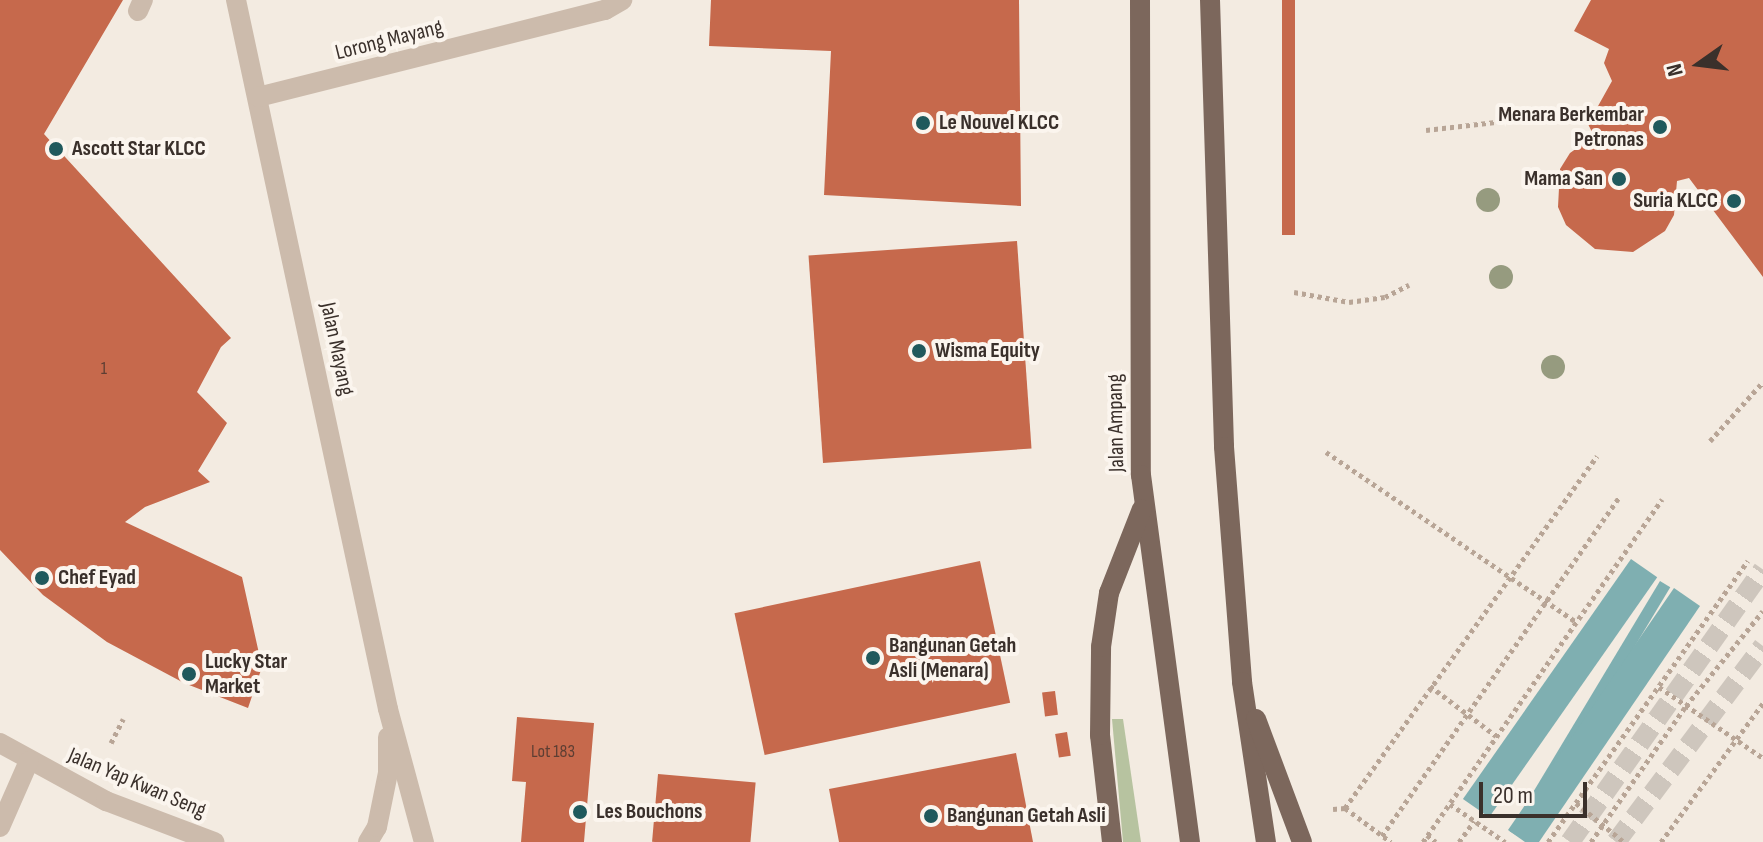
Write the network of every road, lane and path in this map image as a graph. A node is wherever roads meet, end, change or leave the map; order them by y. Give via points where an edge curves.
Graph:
1 (236, 0) edge
2 (622, 0) edge
3 (1140, 0) edge
4 (1210, 0) edge
5 (258, 97) junction
6 (1496, 122) dead end
7 (1426, 130) dead end
8 (1409, 285) dead end
9 (1294, 292) dead end
10 (1763, 382) edge
11 (1710, 441) dead end
12 (1326, 452) dead end
13 (1597, 456) dead end
14 (1619, 498) dead end
15 (1662, 499) dead end
16 (1144, 504) junction
17 (1748, 561) dead end
18 (1507, 578) junction
19 (1544, 603) junction
20 (1763, 611) edge
21 (1575, 621) junction
22 (1242, 682) junction
23 (1430, 686) junction
24 (1659, 687) junction
25 (1763, 703) edge
26 (1686, 706) junction
27 (388, 709) junction
28 (1467, 714) junction
29 (123, 719) dead end
30 (1496, 736) junction
31 (1737, 742) junction
32 (0, 743) edge
33 (111, 743) dead end
34 (1763, 758) edge
35 (29, 761) junction
36 (1576, 803) junction
37 (1450, 804) junction
38 (1345, 808) junction
39 (1333, 809) dead end
40 (1474, 821) junction
41 (1604, 826) junction
42 (0, 827) edge
43 (1427, 835) junction
44 (1382, 836) junction
45 (214, 842) edge
46 (368, 842) edge
47 (424, 842) edge
48 (1112, 842) edge
49 (1190, 842) edge
50 (1266, 842) edge
51 (1302, 842) edge
52 (1391, 842) edge
53 (1423, 842) edge
54 (1436, 842) edge
55 (1459, 842) edge
56 (1505, 842) edge
57 (1548, 842) edge
58 (1591, 842) edge
59 (1624, 842) edge
60 (1661, 842) edge

1 - 5 street, Jalan Mayang
2 - 5 street, Lorong Mayang via 605,10
3 - 16 main road, Jalan Ampang via 1137,269
4 - 22 main road via 1224,447
5 - 27 street, Jalan Mayang
6 - 7 path
8 - 9 path via 1385,297 1349,302
10 - 11 path
12 - 18 path
13 - 18 path
14 - 19 path
15 - 21 path
16 - 48 main road via 1109,593 1101,647 1100,735
16 - 49 main road, Jalan Ampang
17 - 24 path
18 - 19 path
18 - 23 path
19 - 21 path
19 - 28 path
20 - 26 path
21 - 30 path
22 - 50 main road
22 - 51 main road
23 - 28 path
23 - 38 path
24 - 26 path
24 - 36 path
25 - 31 path
26 - 31 path
26 - 41 path
27 - 46 street, Jalan Mayang via 388,773 377,827
27 - 47 street, Jalan Mayang
28 - 30 path
28 - 44 path
29 - 33 path
30 - 37 path
31 - 34 path
31 - 60 path
32 - 35 street, Jalan Yap Kwan Seng
35 - 42 street
35 - 45 street, Jalan Yap Kwan Seng via 106,801
36 - 41 path
36 - 57 path
37 - 40 path
37 - 43 path
38 - 39 path
38 - 44 path
40 - 55 path
40 - 56 path
41 - 58 path
41 - 59 path
43 - 53 path
43 - 54 path
44 - 52 path

